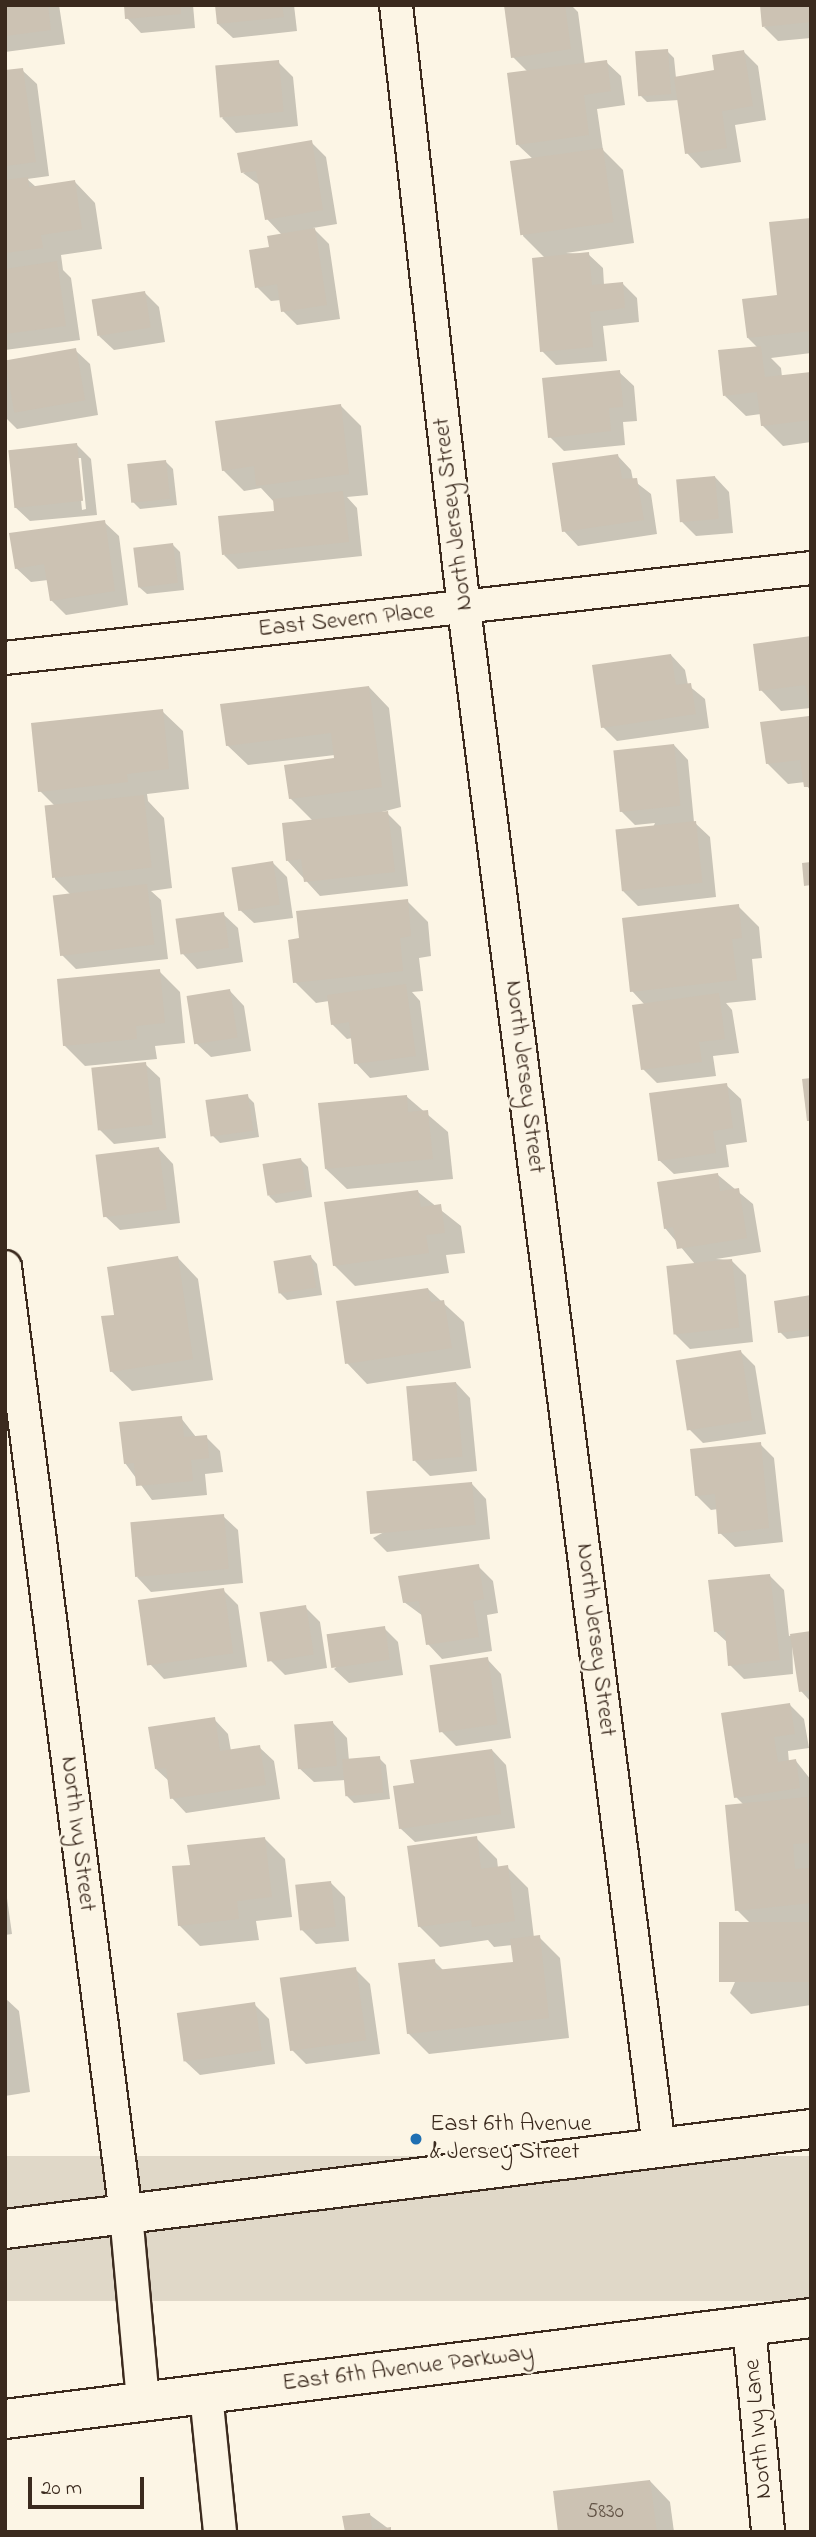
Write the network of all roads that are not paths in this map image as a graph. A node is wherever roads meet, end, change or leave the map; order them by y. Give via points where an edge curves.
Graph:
1 (396, 5) edge
2 (811, 568) edge
3 (464, 608) junction
4 (5, 658) edge
5 (5, 1267) edge
6 (811, 2129) edge
7 (659, 2148) junction
8 (125, 2214) junction
9 (5, 2229) edge
10 (811, 2318) edge
11 (750, 2326) junction
12 (206, 2394) junction
13 (143, 2401) junction
14 (5, 2419) edge
15 (220, 2532) edge
16 (768, 2532) edge

1 - 3 street, North Jersey Street
2 - 3 street, East Severn Place
3 - 4 street, East Severn Place
3 - 7 street, North Jersey Street
5 - 8 street, North Ivy Street
6 - 7 main road
7 - 8 main road
8 - 9 main road
8 - 13 street, North Ivy Street
10 - 11 main road, East 6th Avenue Parkway
11 - 12 main road, East 6th Avenue Parkway
11 - 16 street, North Ivy Lane
12 - 13 main road, East 6th Avenue Parkway
12 - 15 street
13 - 14 main road, East 6th Avenue Parkway

